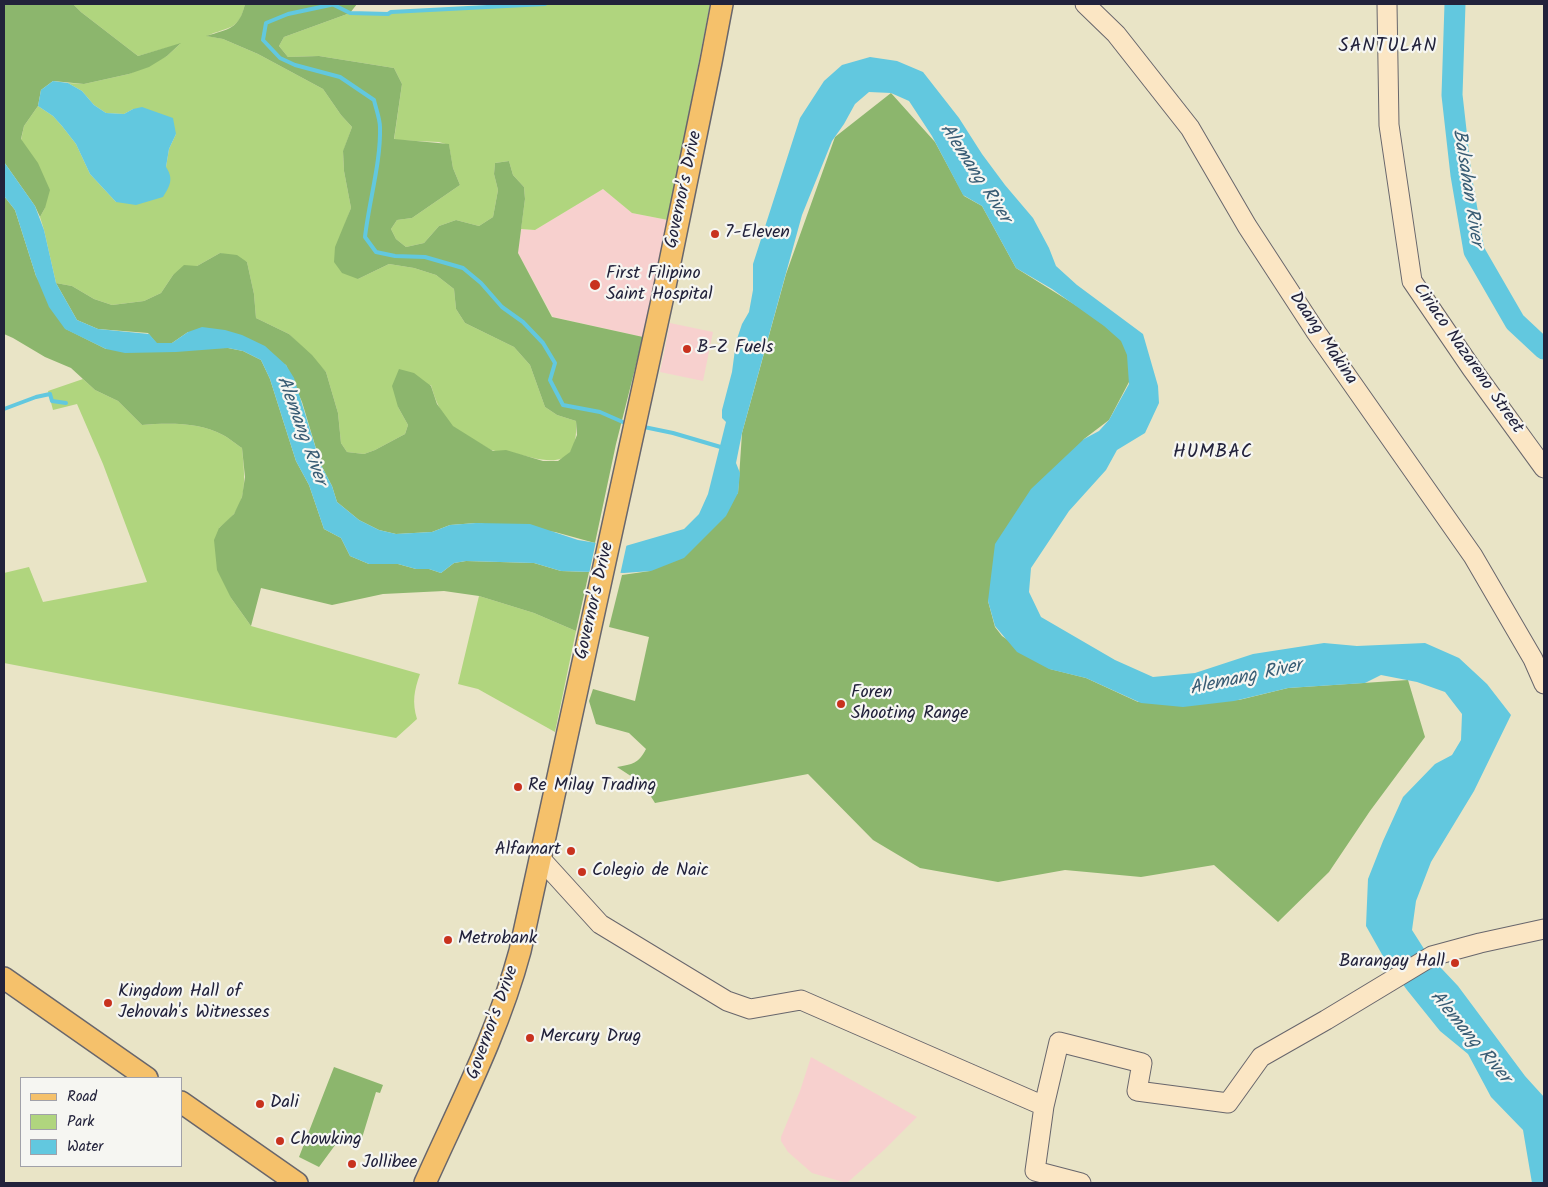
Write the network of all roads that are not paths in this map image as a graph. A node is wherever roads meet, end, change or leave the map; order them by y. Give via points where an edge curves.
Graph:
1 (722, 4) edge
2 (1085, 4) edge
3 (1387, 4) edge
4 (1544, 468) edge
5 (1544, 684) edge
6 (540, 858) junction
7 (1544, 929) edge
8 (4, 978) edge
9 (146, 1077) edge
10 (182, 1103) edge
11 (1044, 1106) junction
12 (425, 1179) edge
13 (297, 1183) edge
14 (1081, 1183) edge

1 - 6 main road, Governor's Drive via 673,247
2 - 5 street, Daang Makina via 1116,34 1190,128 1311,324 1473,556 1533,659
3 - 4 street, Ciriaco Nazareno Street via 1389,125 1412,281
6 - 11 street via 600,924 727,1001 750,1009 801,1000
6 - 12 main road, Governor's Drive via 522,943 507,994 478,1070
7 - 11 street via 1432,956 1261,1057 1228,1103 1137,1091 1142,1063 1059,1042
8 - 9 main road
10 - 13 main road
11 - 14 street via 1035,1171

